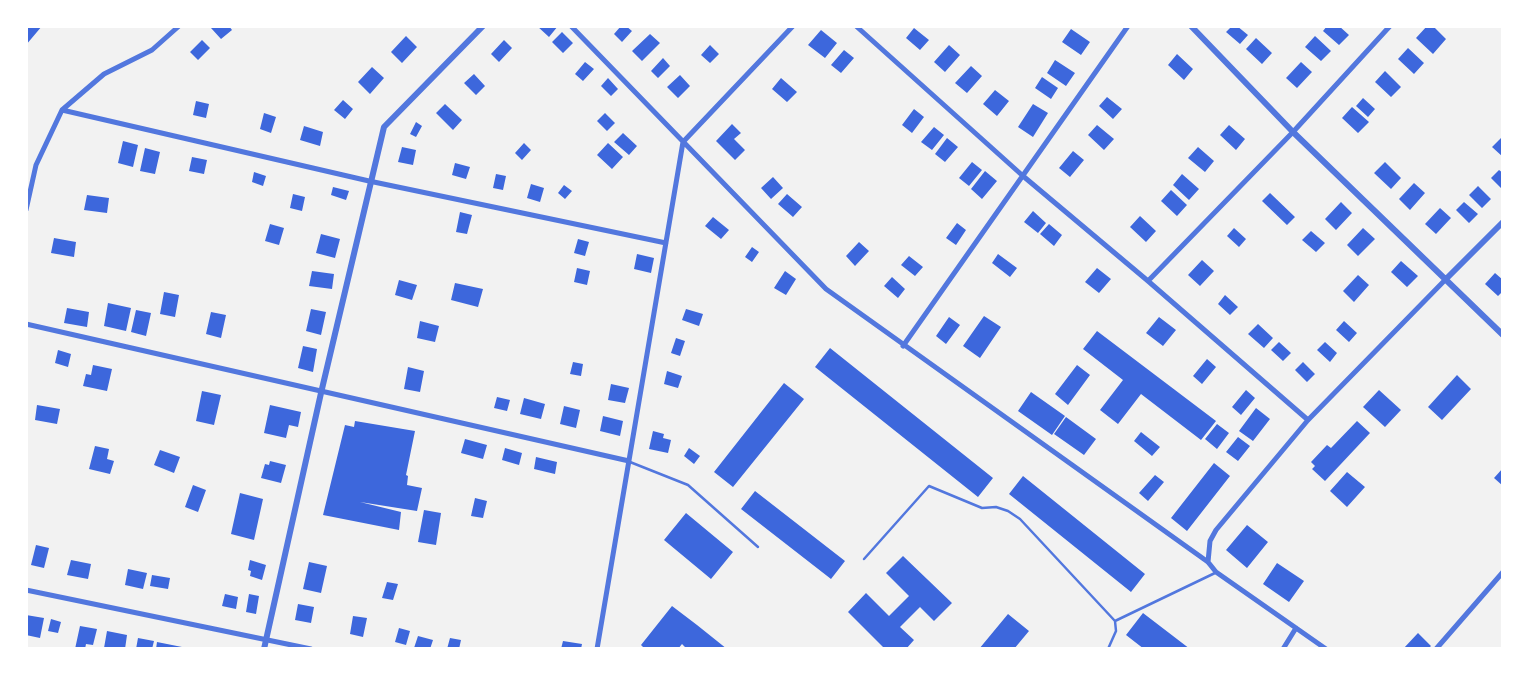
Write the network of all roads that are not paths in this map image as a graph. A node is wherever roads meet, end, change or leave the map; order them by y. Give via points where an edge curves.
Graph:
1 (179, 26) edge
2 (483, 26) edge
3 (571, 26) edge
4 (793, 26) edge
5 (856, 26) edge
6 (1128, 26) edge
7 (1191, 26) edge
8 (1390, 26) edge
9 (62, 110) junction
10 (1293, 132) junction
11 (684, 142) junction
12 (1022, 176) junction
13 (370, 181) junction
14 (26, 210) edge
15 (1503, 222) edge
16 (666, 244) junction
17 (1447, 278) junction
18 (1148, 280) junction
19 (26, 324) edge
20 (1503, 334) edge
21 (903, 346) junction
22 (320, 392) junction
23 (1308, 420) junction
24 (629, 461) junction
25 (758, 548) dead end
26 (864, 560) dead end
27 (1208, 562) junction
28 (1216, 572) junction
29 (1503, 572) edge
30 (26, 590) edge
31 (1115, 621) junction
32 (1296, 628) junction
33 (266, 639) junction
34 (264, 649) edge
35 (311, 649) edge
36 (597, 649) edge
37 (1108, 649) edge
38 (1284, 649) edge
39 (1326, 649) edge
40 (1436, 649) edge

1 - 9 street via 152,50 104,74
2 - 13 street via 384,127
3 - 11 street
4 - 11 street
5 - 12 street
6 - 12 street
7 - 10 street
8 - 10 street
9 - 13 street
9 - 14 street via 36,165
10 - 17 street
10 - 18 street
11 - 16 street
11 - 21 street via 826,289
12 - 18 street
12 - 21 street
13 - 16 street
13 - 22 street
15 - 17 street
16 - 24 street
17 - 20 street
17 - 23 street
18 - 23 street
19 - 22 street
21 - 27 street
22 - 24 street
22 - 33 street
23 - 27 street via 1216,530 1210,541
24 - 25 lane via 688,485
24 - 36 street
26 - 31 lane via 929,486 982,508 996,507 1008,511 1020,519
27 - 28 street
28 - 31 lane
28 - 32 street
29 - 40 street
30 - 33 street
31 - 37 lane via 1116,631
32 - 38 street
32 - 39 street
33 - 34 street
33 - 35 street

